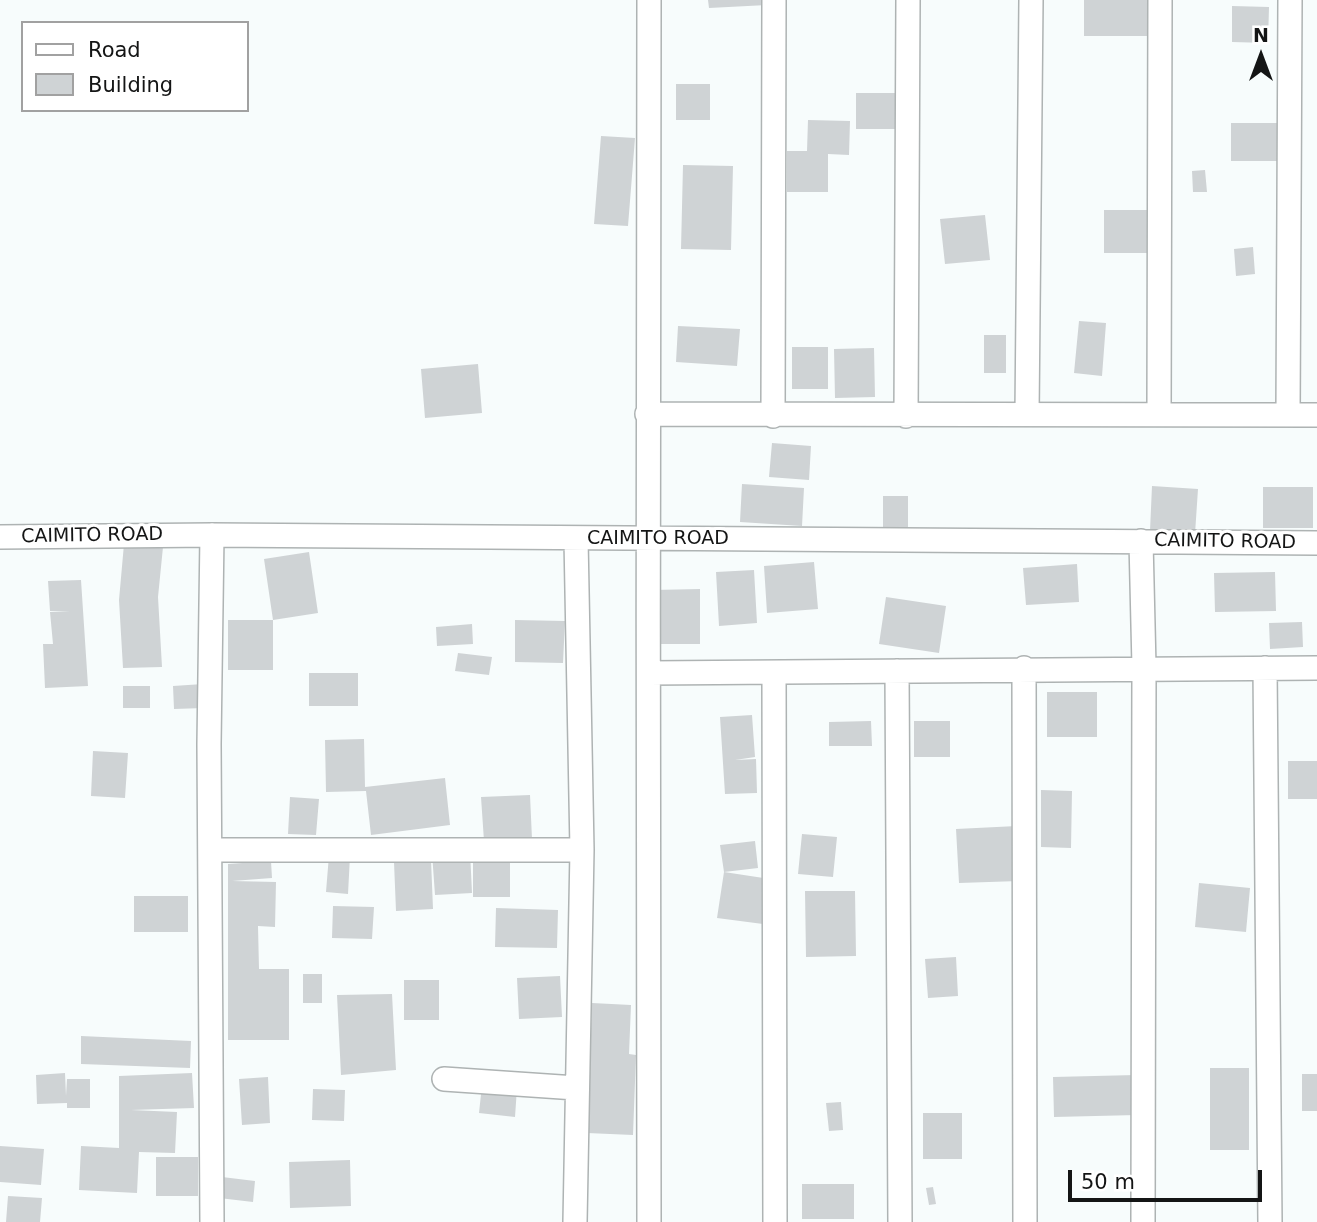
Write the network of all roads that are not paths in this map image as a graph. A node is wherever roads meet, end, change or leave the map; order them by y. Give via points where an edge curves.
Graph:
1 (649, 0) edge
2 (774, 0) edge
3 (908, 0) edge
4 (1031, 0) edge
5 (1160, 0) edge
6 (1290, 0) edge
7 (647, 414) junction
8 (1027, 414) junction
9 (1159, 414) junction
10 (1288, 414) junction
11 (1317, 415) edge
12 (774, 416) junction
13 (905, 416) junction
14 (212, 535) junction
15 (0, 537) edge
16 (576, 539) junction
17 (646, 540) junction
18 (1141, 541) junction
19 (1317, 543) edge
20 (1144, 667) junction
21 (1024, 668) junction
22 (1265, 668) junction
23 (1317, 668) edge
24 (897, 671) junction
25 (649, 673) junction
26 (774, 673) junction
27 (582, 849) junction
28 (211, 850) junction
29 (444, 1079) dead end
30 (576, 1088) junction
31 (212, 1222) edge
32 (575, 1222) edge
33 (649, 1222) edge
34 (775, 1222) edge
35 (900, 1222) edge
36 (1026, 1222) edge
37 (1143, 1222) edge
38 (1270, 1222) edge

1 - 7 street
2 - 12 street
3 - 13 street
4 - 8 street
5 - 9 street
6 - 10 street
7 - 12 street
7 - 17 street
8 - 9 street
8 - 13 street
9 - 10 street
10 - 11 street
12 - 13 street
14 - 15 street, CAIMITO ROAD
14 - 16 street, CAIMITO ROAD
14 - 28 street
16 - 17 street, CAIMITO ROAD
16 - 27 street
17 - 18 street, CAIMITO ROAD
17 - 25 street
18 - 19 street, CAIMITO ROAD
18 - 20 street
20 - 21 street
20 - 22 street
20 - 37 street
21 - 24 street
21 - 36 street
22 - 23 street
22 - 38 street
24 - 26 street
24 - 35 street
25 - 26 street
25 - 33 street
26 - 34 street
27 - 28 street
27 - 30 street
28 - 31 street
29 - 30 street
30 - 32 street

